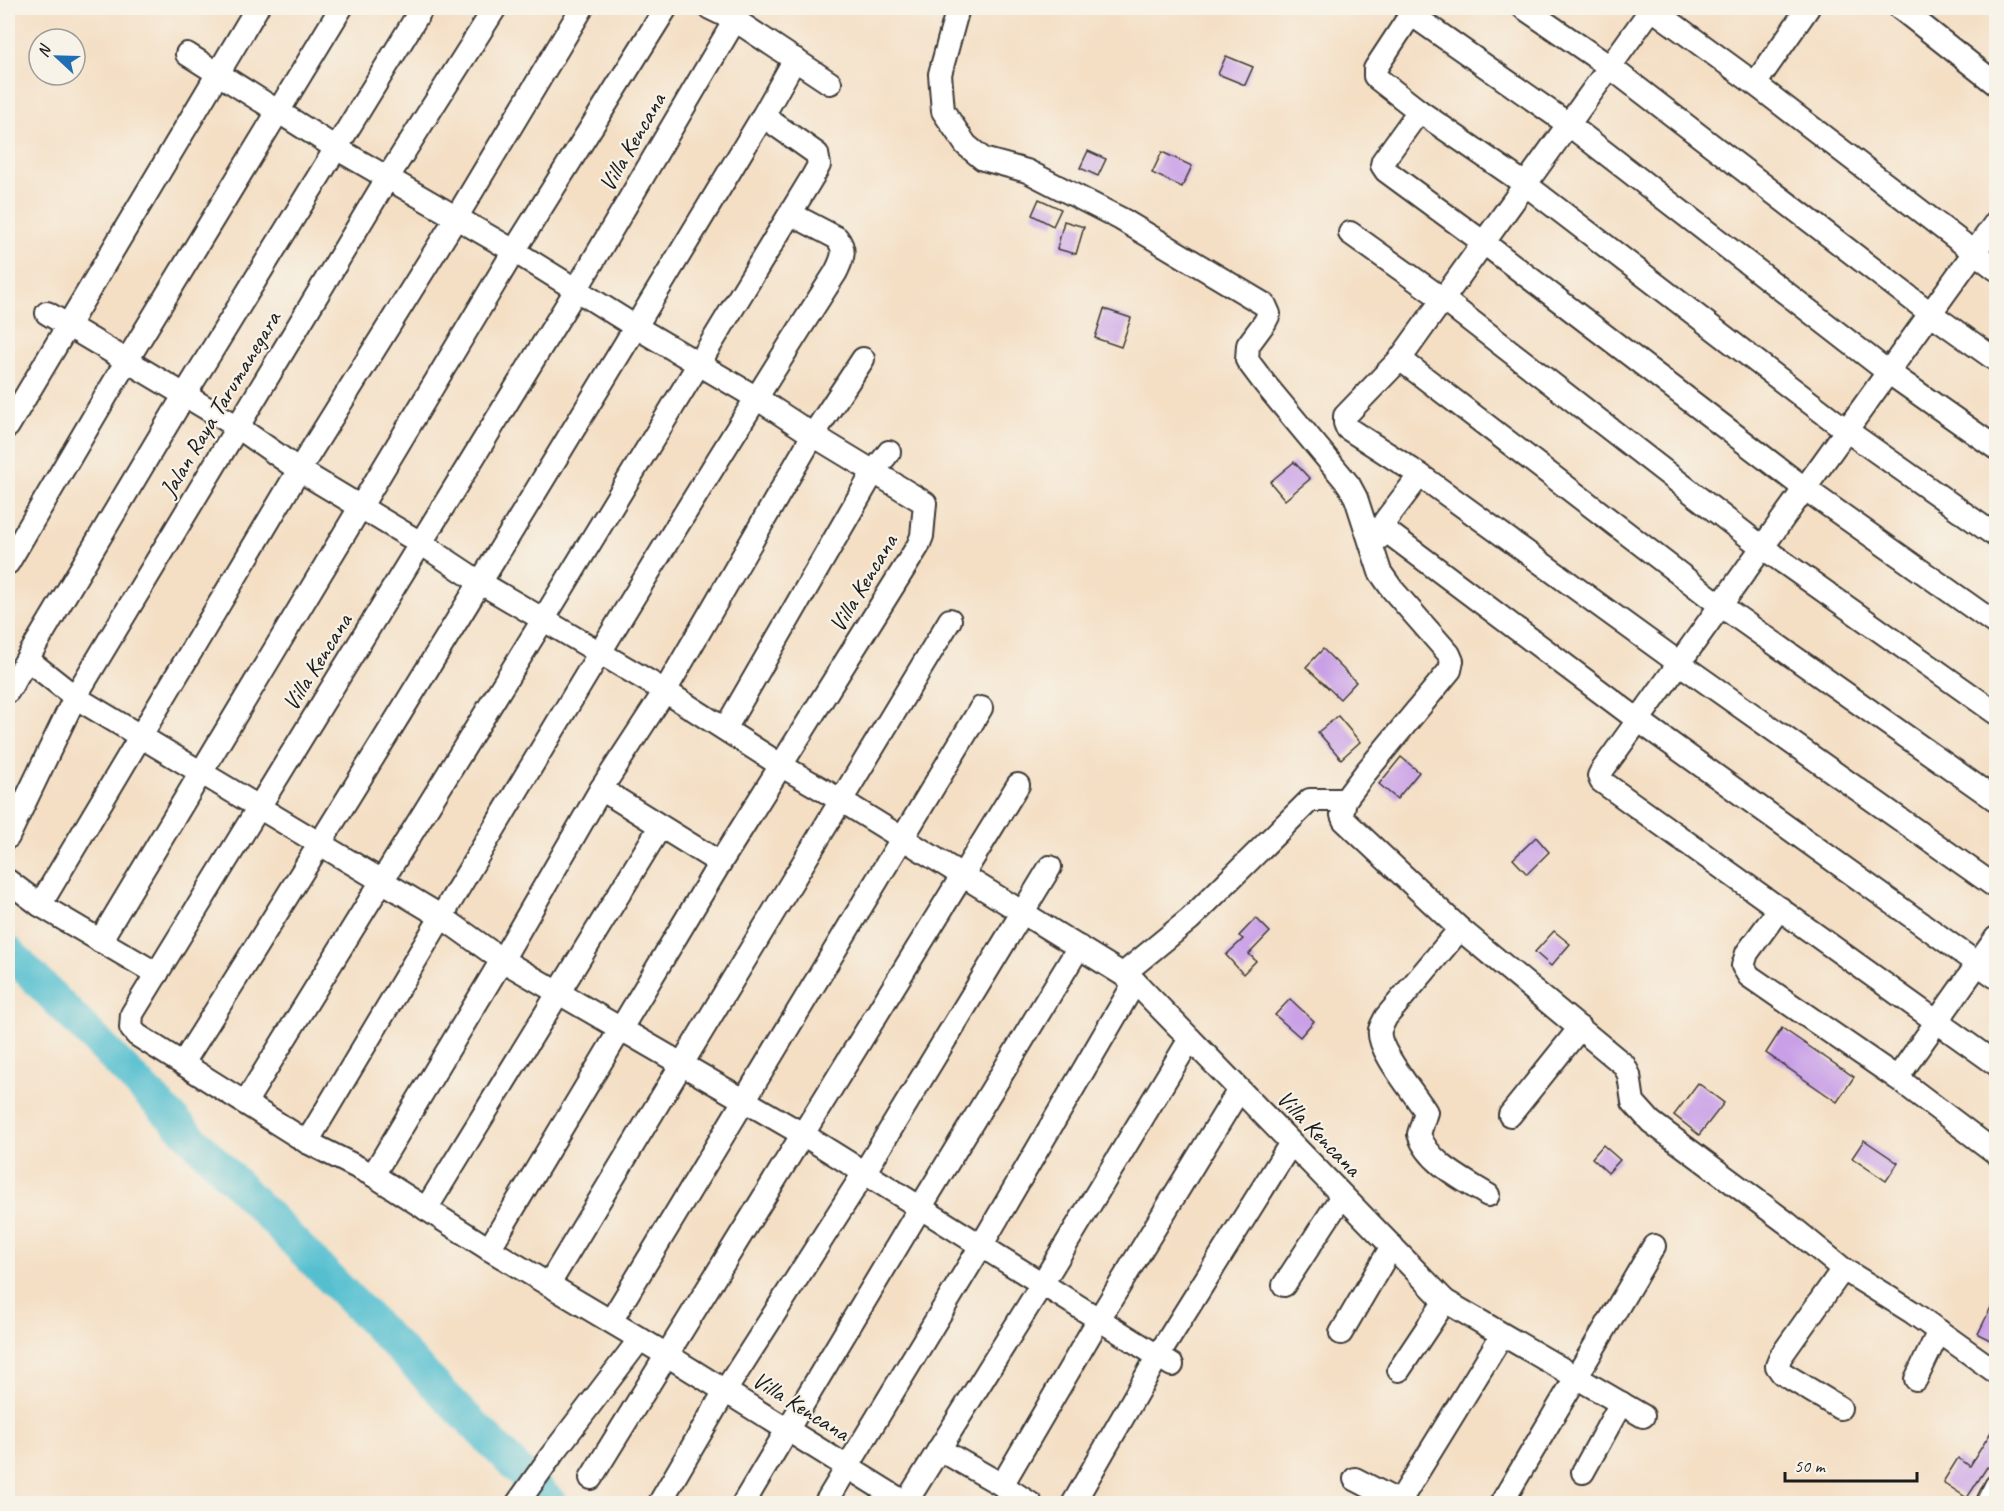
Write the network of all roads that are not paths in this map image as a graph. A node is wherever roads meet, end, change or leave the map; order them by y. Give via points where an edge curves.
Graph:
1 (257, 8) edge
2 (341, 8) edge
3 (422, 8) edge
4 (495, 8) edge
5 (582, 8) edge
6 (666, 8) edge
7 (958, 8) edge
8 (1524, 8) edge
9 (1652, 8) edge
10 (1808, 8) edge
11 (1900, 8) edge
12 (1413, 11) edge
13 (723, 12) edge
14 (187, 54) dead end
15 (795, 59) junction
16 (1610, 67) junction
17 (217, 73) junction
18 (830, 83) dead end
19 (1755, 84) junction
20 (1996, 84) edge
21 (278, 110) junction
22 (1419, 111) junction
23 (763, 116) junction
24 (1568, 124) junction
25 (336, 148) junction
26 (388, 177) junction
27 (1525, 184) junction
28 (791, 214) junction
29 (456, 218) junction
30 (1996, 222) edge
31 (1350, 233) dead end
32 (1484, 243) junction
33 (514, 251) junction
34 (1974, 252) junction
35 (1996, 269) edge
36 (576, 290) junction
37 (1444, 300) junction
38 (46, 313) dead end
39 (1930, 313) junction
40 (67, 325) junction
41 (636, 327) junction
42 (863, 359) dead end
43 (1400, 360) junction
44 (1996, 360) edge
45 (126, 362) junction
46 (698, 364) junction
47 (1888, 372) junction
48 (184, 396) junction
49 (756, 397) junction
50 (8, 426) edge
51 (238, 427) junction
52 (1846, 430) junction
53 (813, 435) junction
54 (1996, 448) edge
55 (889, 452) dead end
56 (299, 470) junction
57 (874, 471) junction
58 (1420, 475) junction
59 (1804, 488) junction
60 (361, 508) junction
61 (1382, 526) junction
62 (1996, 536) edge
63 (422, 544) junction
64 (1762, 547) junction
65 (1374, 554) junction
66 (8, 563) edge
67 (481, 583) junction
68 (1720, 605) junction
69 (543, 620) junction
70 (950, 620) dead end
71 (1996, 624) edge
72 (600, 653) junction
73 (27, 659) junction
74 (1679, 663) junction
75 (8, 690) edge
76 (665, 691) junction
77 (75, 697) junction
78 (981, 708) dead end
79 (1996, 713) edge
80 (1638, 720) junction
81 (725, 729) junction
82 (140, 736) junction
83 (782, 766) junction
84 (201, 773) junction
85 (1018, 785) dead end
86 (601, 789) junction
87 (1345, 800) junction
88 (1996, 800) edge
89 (842, 801) junction
90 (259, 809) junction
91 (660, 827) junction
92 (8, 837) edge
93 (902, 838) junction
94 (320, 846) junction
95 (720, 863) junction
96 (1050, 867) dead end
97 (963, 876) junction
98 (8, 881) edge
99 (381, 882) junction
100 (1996, 887) edge
101 (40, 905) junction
102 (1780, 908) junction
103 (1022, 912) junction
104 (442, 917) junction
105 (1460, 929) junction
106 (1996, 938) edge
107 (100, 941) junction
108 (1079, 947) junction
109 (502, 960) junction
110 (1978, 964) junction
111 (157, 974) junction
112 (1996, 977) edge
113 (1129, 978) junction
114 (559, 993) junction
115 (1937, 1021) junction
116 (1580, 1028) junction
117 (621, 1029) junction
118 (1190, 1039) junction
119 (183, 1063) junction
120 (1996, 1064) edge
121 (681, 1065) junction
122 (1897, 1078) junction
123 (1239, 1090) junction
124 (744, 1101) junction
125 (245, 1103) junction
126 (1510, 1115) dead end
127 (804, 1135) junction
128 (308, 1142) junction
129 (1291, 1143) junction
130 (1996, 1153) edge
131 (864, 1173) junction
132 (373, 1175) junction
133 (1488, 1195) dead end
134 (1342, 1196) junction
135 (920, 1208) junction
136 (426, 1209) junction
137 (1392, 1245) junction
138 (981, 1246) junction
139 (1654, 1246) dead end
140 (489, 1249) junction
141 (1843, 1269) junction
142 (549, 1284) junction
143 (1042, 1284) junction
144 (1284, 1285) dead end
145 (1445, 1301) junction
146 (1099, 1319) junction
147 (611, 1321) junction
148 (1939, 1331) junction
149 (1341, 1333) dead end
150 (1502, 1335) junction
151 (640, 1339) junction
152 (667, 1355) junction
153 (1165, 1360) junction
154 (1399, 1370) dead end
155 (1996, 1372) edge
156 (1576, 1377) junction
157 (1916, 1379) dead end
158 (725, 1391) junction
159 (1621, 1403) junction
160 (1840, 1408) dead end
161 (1643, 1416) dead end
162 (788, 1430) junction
163 (939, 1449) junction
164 (848, 1467) junction
165 (1583, 1472) dead end
166 (591, 1478) dead end
167 (1355, 1479) dead end
168 (1002, 1485) junction
169 (1996, 1486) edge
170 (517, 1503) edge
171 (659, 1503) edge
172 (743, 1503) edge
173 (825, 1503) edge
174 (906, 1503) edge
175 (1030, 1503) edge
176 (1073, 1503) edge
177 (1400, 1503) edge
178 (1501, 1503) edge
179 (1987, 1503) edge

1 - 17 street
2 - 21 street
3 - 25 street
4 - 26 street, Jalan Raya Tarumanegara
5 - 29 street
6 - 33 street
7 - 65 street via 940,74 944,111 966,145 983,159 1027,171 1121,219 1265,304 1269,314 1248,345 1247,360 1349,485
8 - 16 street
9 - 16 street
9 - 19 street
10 - 19 street
11 - 20 street
12 - 22 street via 1375,73
12 - 24 street
13 - 15 street, Villa Kencana
13 - 36 street, Villa Kencana
14 - 17 street, Villa Kencana
15 - 18 street, Villa Kencana
15 - 23 street
16 - 24 street
16 - 39 street
17 - 21 street, Villa Kencana
17 - 40 street
19 - 34 street
21 - 25 street, Villa Kencana
21 - 45 street
22 - 27 street
22 - 32 street via 1382,165
23 - 28 street via 819,158 819,165
23 - 41 street
24 - 27 street
24 - 47 street
25 - 26 street, Villa Kencana
25 - 48 street
26 - 29 street, Villa Kencana
26 - 51 street, Jalan Raya Tarumanegara
27 - 32 street
27 - 52 street
28 - 46 street
28 - 49 street via 837,238 843,256
29 - 33 street, Villa Kencana
29 - 56 street
30 - 34 street
31 - 37 street
32 - 37 street
32 - 59 street
33 - 36 street, Villa Kencana
33 - 60 street
34 - 35 street
34 - 39 street
36 - 41 street, Villa Kencana
36 - 63 street, Villa Kencana
37 - 43 street
37 - 64 street
38 - 40 street, Villa Kencana
39 - 44 street
39 - 47 street
40 - 45 street, Villa Kencana
40 - 50 street
41 - 46 street, Villa Kencana
41 - 67 street
42 - 53 street
43 - 58 street via 1345,416 1345,423
43 - 68 street
45 - 48 street, Villa Kencana
45 - 66 street
46 - 49 street, Villa Kencana
46 - 69 street
47 - 52 street
47 - 54 street
48 - 51 street, Villa Kencana
48 - 73 street
49 - 53 street, Villa Kencana
49 - 72 street
51 - 56 street, Villa Kencana
51 - 77 street, Jalan Raya Tarumanegara
52 - 59 street
52 - 62 street
53 - 57 street, Villa Kencana
53 - 76 street
55 - 57 street
56 - 60 street, Villa Kencana
56 - 82 street
57 - 81 street
57 - 83 street, Villa Kencana via 925,503 922,536
58 - 61 street
58 - 74 street
59 - 64 street
59 - 71 street
60 - 63 street, Villa Kencana
60 - 84 street
61 - 65 street
61 - 80 street
63 - 67 street, Villa Kencana
63 - 90 street, Villa Kencana
64 - 68 street
64 - 79 street
65 - 87 street via 1392,589 1452,661 1449,670
67 - 69 street, Villa Kencana
67 - 94 street
68 - 74 street
68 - 88 street
69 - 72 street, Villa Kencana
69 - 99 street
70 - 89 street
72 - 76 street, Villa Kencana
72 - 104 street
73 - 75 street
73 - 77 street
74 - 80 street
74 - 100 street
76 - 81 street, Villa Kencana
76 - 86 street
77 - 82 street
77 - 92 street, Jalan Raya Tarumanegara
78 - 93 street
80 - 102 street via 1600,772 1601,781
80 - 110 street
81 - 83 street, Villa Kencana
82 - 84 street
82 - 101 street
83 - 89 street, Villa Kencana
83 - 95 street, Villa Kencana
84 - 90 street
84 - 107 street
85 - 97 street
86 - 91 street
86 - 109 street
87 - 105 street via 1344,820
87 - 113 street via 1310,800
89 - 93 street, Villa Kencana
89 - 121 street
90 - 94 street
90 - 111 street, Villa Kencana
91 - 95 street
91 - 114 street
93 - 97 street, Villa Kencana
93 - 124 street
94 - 99 street
94 - 119 street
95 - 117 street, Villa Kencana
96 - 103 street
97 - 103 street, Villa Kencana
97 - 127 street
98 - 101 street
99 - 104 street
99 - 125 street
101 - 107 street
102 - 115 street
102 - 122 street via 1747,953 1743,966 1749,976
103 - 108 street, Villa Kencana
103 - 131 street
104 - 109 street
104 - 128 street
105 - 116 street
105 - 133 street via 1386,1017 1380,1035 1399,1074 1426,1112 1419,1134 1428,1153
106 - 110 street
107 - 111 street
108 - 113 street, Villa Kencana
108 - 135 street
109 - 114 street
109 - 132 street
110 - 112 street
110 - 115 street
111 - 119 street, Villa Kencana via 132,1014 131,1028
113 - 118 street, Villa Kencana
113 - 138 street
114 - 117 street
114 - 136 street
115 - 120 street
115 - 122 street
116 - 126 street
116 - 141 street via 1627,1069 1633,1102 1651,1122
117 - 121 street
117 - 140 street, Villa Kencana
118 - 123 street, Villa Kencana
118 - 143 street
119 - 125 street, Villa Kencana
121 - 124 street
121 - 142 street
122 - 130 street
123 - 129 street, Villa Kencana
123 - 146 street
124 - 127 street
124 - 147 street
125 - 128 street, Villa Kencana
127 - 131 street
127 - 152 street
128 - 132 street, Villa Kencana
129 - 134 street, Villa Kencana
129 - 153 street
131 - 135 street
131 - 158 street
132 - 136 street, Villa Kencana
134 - 137 street, Villa Kencana
134 - 144 street
135 - 138 street
135 - 162 street
136 - 140 street, Villa Kencana
137 - 145 street, Villa Kencana
137 - 149 street
138 - 143 street
138 - 164 street
139 - 156 street
140 - 142 street, Villa Kencana
141 - 148 street
141 - 160 street via 1777,1366 1782,1373
142 - 147 street, Villa Kencana
143 - 146 street
143 - 163 street
145 - 150 street, Villa Kencana
145 - 154 street
146 - 153 street
146 - 168 street
147 - 151 street, Villa Kencana
148 - 155 street
148 - 157 street
150 - 156 street, Villa Kencana
150 - 177 street
151 - 152 street, Villa Kencana
151 - 170 street
152 - 158 street, Villa Kencana
152 - 166 street
153 - 176 street
156 - 159 street, Villa Kencana
156 - 178 street
158 - 162 street, Villa Kencana
158 - 171 street
159 - 161 street, Villa Kencana
159 - 165 street
162 - 164 street, Villa Kencana
162 - 172 street
163 - 168 street
163 - 174 street
164 - 173 street
164 - 174 street, Villa Kencana
167 - 177 street
168 - 175 street
169 - 179 street

